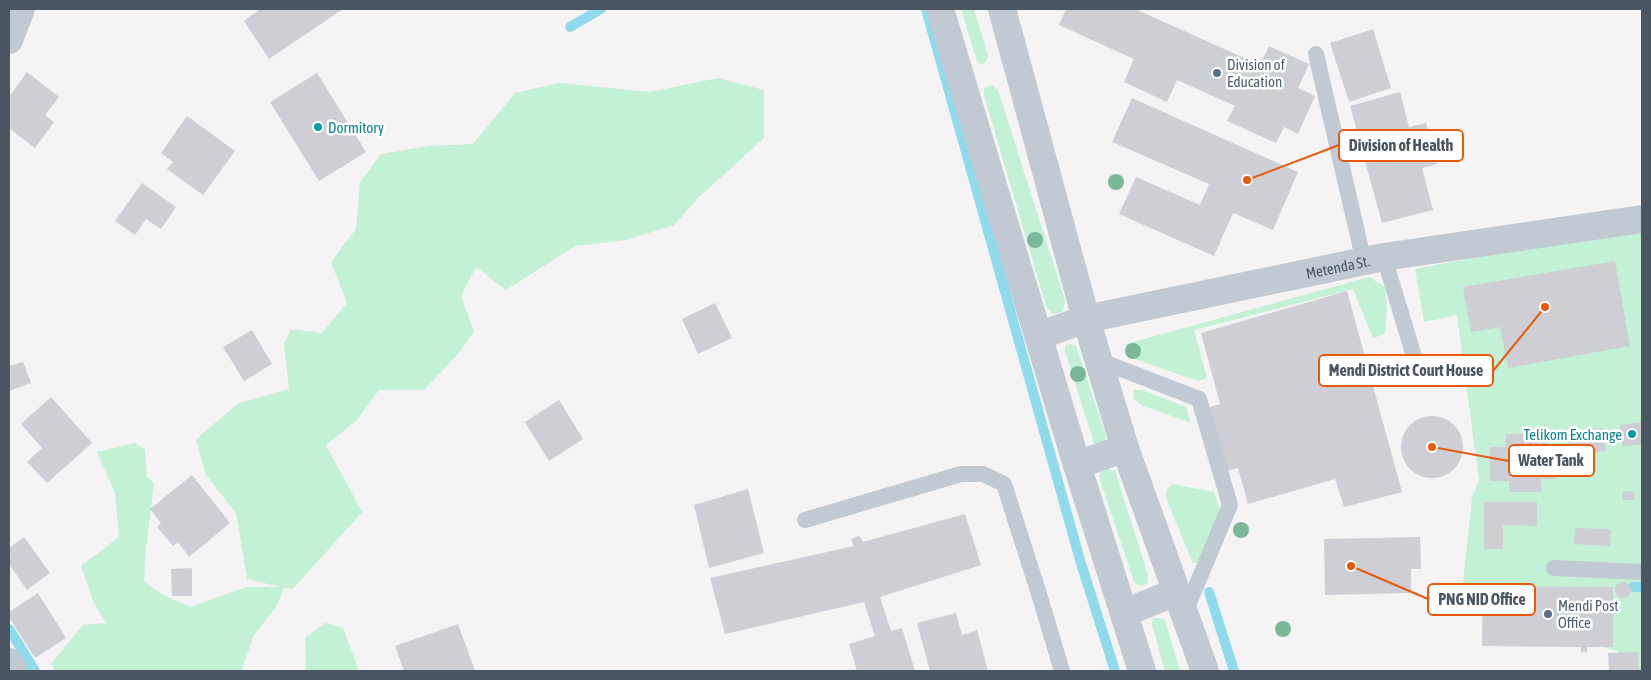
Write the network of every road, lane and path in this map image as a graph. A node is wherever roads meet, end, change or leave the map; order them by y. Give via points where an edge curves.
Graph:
1 (21, 9) edge
2 (940, 9) edge
3 (1002, 9) edge
4 (9, 40) edge
5 (1316, 54) dead end
6 (1642, 219) edge
7 (1374, 260) junction
8 (1086, 319) junction
9 (1038, 336) junction
10 (1098, 360) junction
11 (1416, 363) dead end
12 (1125, 448) junction
13 (1077, 464) junction
14 (805, 520) dead end
15 (1554, 568) dead end
16 (1642, 572) edge
17 (1180, 604) junction
18 (1124, 613) junction
19 (9, 662) edge
20 (14, 671) edge
21 (1062, 671) edge
22 (1142, 671) edge
23 (1204, 671) edge

1 - 4 street
2 - 9 street
3 - 8 street
5 - 7 lane
6 - 7 street, Metenda St.
7 - 8 street, Metenda St.
7 - 11 lane
8 - 9 street, Metenda St.
8 - 10 street
9 - 13 street
10 - 12 street
10 - 17 lane via 1199,399 1230,505
12 - 13 street
12 - 17 street
13 - 18 street
14 - 21 lane via 961,474 983,474 1004,484
15 - 16 lane
17 - 18 street
17 - 23 street
18 - 22 street
19 - 20 street

